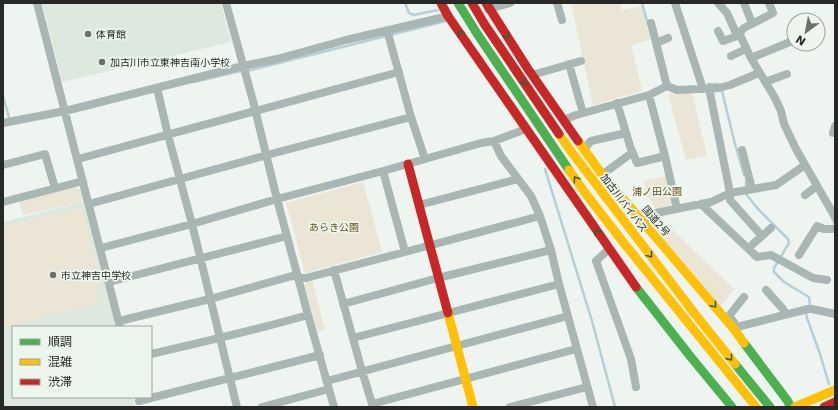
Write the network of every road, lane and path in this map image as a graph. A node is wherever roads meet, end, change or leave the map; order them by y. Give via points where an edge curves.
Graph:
1 (37, 3) edge
2 (226, 3) edge
3 (441, 3) edge
4 (458, 3) edge
5 (472, 3) edge
6 (510, 3) edge
7 (557, 3) edge
8 (675, 3) edge
9 (718, 3) edge
10 (744, 3) edge
11 (769, 3) edge
12 (486, 7) edge
13 (451, 16) junction
14 (562, 20) dead end
15 (651, 23) dead end
16 (752, 23) junction
17 (387, 30) junction
18 (718, 31) dead end
19 (740, 35) junction
20 (668, 38) dead end
21 (656, 43) junction
22 (786, 44) edge
23 (746, 49) junction
24 (731, 56) dead end
25 (751, 58) junction
26 (581, 61) dead end
27 (569, 64) junction
28 (243, 66) junction
29 (399, 72) junction
30 (759, 73) junction
31 (787, 74) dead end
32 (532, 75) junction
33 (765, 82) junction
34 (667, 86) junction
35 (157, 88) junction
36 (706, 89) junction
37 (649, 95) junction
38 (617, 103) junction
39 (65, 110) junction
40 (256, 111) junction
41 (583, 113) junction
42 (411, 117) junction
43 (564, 120) junction
44 (3, 123) edge
45 (521, 131) junction
46 (626, 133) junction
47 (168, 135) junction
48 (494, 141) junction
49 (584, 149) junction
50 (570, 150) junction
51 (742, 150) dead end
52 (267, 155) junction
53 (629, 155) dead end
54 (665, 156) junction
55 (78, 159) junction
56 (424, 159) junction
57 (408, 164) junction
58 (3, 165) edge
59 (805, 166) junction
60 (383, 171) junction
61 (603, 174) junction
62 (180, 179) junction
63 (518, 179) junction
64 (83, 181) junction
65 (817, 186) junction
66 (55, 188) junction
67 (752, 189) junction
68 (730, 193) junction
69 (586, 194) junction
70 (805, 195) dead end
71 (277, 199) junction
72 (3, 202) edge
73 (89, 204) junction
74 (701, 204) junction
75 (419, 205) junction
76 (677, 209) junction
77 (540, 216) junction
78 (835, 217) edge
79 (643, 222) junction
80 (192, 224) junction
81 (771, 228) dead end
82 (835, 229) edge
83 (287, 236) junction
84 (762, 236) junction
85 (753, 244) dead end
86 (429, 246) junction
87 (101, 248) junction
88 (609, 249) junction
89 (551, 250) junction
90 (405, 252) junction
91 (803, 252) dead end
92 (200, 259) junction
93 (334, 270) junction
94 (298, 277) junction
95 (438, 278) junction
96 (827, 280) dead end
97 (109, 282) junction
98 (559, 284) junction
99 (766, 290) dead end
100 (744, 297) dead end
101 (210, 299) junction
102 (343, 304) junction
103 (447, 312) junction
104 (786, 314) junction
105 (835, 314) edge
106 (308, 315) junction
107 (568, 316) junction
108 (120, 324) edge
109 (719, 325) dead end
110 (735, 327) junction
111 (220, 338) junction
112 (353, 338) junction
113 (732, 342) dead end
114 (457, 346) junction
115 (576, 349) junction
116 (152, 354) edge
117 (320, 355) junction
118 (362, 372) junction
119 (634, 377) junction
120 (230, 378) junction
121 (466, 378) junction
122 (626, 380) dead end
123 (328, 385) junction
124 (586, 387) junction
125 (636, 387) dead end
126 (835, 390) edge
127 (139, 402) edge
128 (835, 402) edge
129 (372, 406) edge
130 (237, 407) edge
131 (262, 407) edge
132 (334, 407) edge
133 (473, 407) edge
134 (510, 407) edge
135 (593, 407) edge
136 (732, 407) edge
137 (740, 407) edge
138 (756, 407) edge
139 (770, 407) edge
140 (790, 407) edge
141 (795, 407) edge
142 (824, 407) edge

1 - 39 street
2 - 28 street
3 - 13 main road
69 -> 4 main road
5 -> 50 main road, 加古川バイパス
6 - 12 street
7 - 14 street
8 - 36 street
9 - 19 street via 727,13 736,33
10 - 16 street
11 - 16 street via 773,13
12 -> 32 main road, 国道2号
13 - 17 street
45 -> 13 main road
15 - 21 street
16 - 19 street via 744,28
17 - 28 street
17 - 29 street
18 - 19 street via 723,41
19 - 23 street
20 - 21 street
21 - 34 street via 664,59
22 - 25 street
23 - 24 street
23 - 25 street
25 - 30 street
26 - 27 street
27 - 32 street
27 - 41 street
28 - 35 street
28 - 40 street
29 - 40 street
29 - 42 street
30 - 33 street
30 - 36 street via 730,85
31 - 33 street
32 - 43 main road, 国道2号
33 - 59 street via 775,98 784,124
34 - 36 street via 677,90
34 - 37 street
35 - 39 street
35 - 47 street
36 - 68 street
37 - 38 street
37 - 54 street
38 - 41 street
38 - 46 street
39 - 44 street
39 - 55 street
40 - 47 street
40 - 52 street
41 - 43 street
42 - 52 street
42 - 56 street
43 - 49 main road, 国道2号
45 - 48 street
88 -> 45 main road
46 - 49 street via 591,141
46 - 54 street via 637,163
47 - 55 street
47 - 62 street
48 - 56 street
48 - 63 street via 501,156
49 - 61 main road, 国道2号
50 - 109 main road via 681,276
50 -> 139 main road, 加古川バイパス via 695,314
51 - 67 street
52 - 62 street
52 - 71 street
53 - 61 street
54 - 76 street
55 - 64 street
56 - 57 street
57 - 60 street
57 - 75 main road
58 - 66 street via 46,154
59 - 65 street
59 - 67 street via 776,185
60 - 71 street
60 - 90 street
61 - 79 main road, 国道2号
62 - 73 street
62 - 80 street
63 - 75 street
63 - 77 street via 531,196
64 - 66 street
64 - 73 street
65 - 70 street
65 - 78 street
66 - 72 street
67 - 68 street
68 - 74 street
68 - 84 street via 730,200
69 - 137 main road via 617,253
69 - 138 main road
71 - 80 street
71 - 83 street
73 - 87 street
74 - 76 street
74 - 96 street via 757,257 771,255 813,278
75 - 86 main road
76 - 79 street via 656,214
77 - 86 street
77 - 89 street
79 -> 110 main road, 国道2号
80 - 87 street
80 - 92 street
81 - 84 street
82 - 91 street via 817,226 807,235
83 - 92 street
83 - 94 street
84 - 85 street
86 - 90 street
86 - 95 main road
87 - 97 street
88 - 119 street via 596,261 622,347 631,359
88 - 136 main road via 635,286
89 - 95 street
89 - 98 street
90 - 93 street
92 - 97 street
92 - 101 street
93 - 94 street via 306,278
93 - 102 street
94 - 101 street via 292,276
94 - 106 street
95 - 102 street
95 - 103 main road
97 - 108 street
98 - 103 street
98 - 107 street
99 - 104 street
100 - 110 street via 729,316
101 - 108 street
101 - 111 street
102 - 112 street
103 - 112 street
103 - 114 main road
104 - 105 street via 808,309
104 - 110 street
106 - 111 street
106 - 117 street
107 - 114 street
107 - 115 street
110 - 140 main road, 国道2号
111 - 116 street
111 - 120 street
112 - 118 street
113 - 140 main road via 780,402
114 - 118 street
114 - 121 main road
115 - 121 street
115 - 124 street
117 - 120 street
117 - 123 street
118 - 123 street
118 - 129 street
119 - 122 street
119 - 125 street
120 - 127 street
120 - 130 street
121 - 129 street
121 - 133 main road
123 - 131 street
123 - 132 street
124 - 134 street
124 - 135 street
126 - 141 main road
128 - 142 main road

